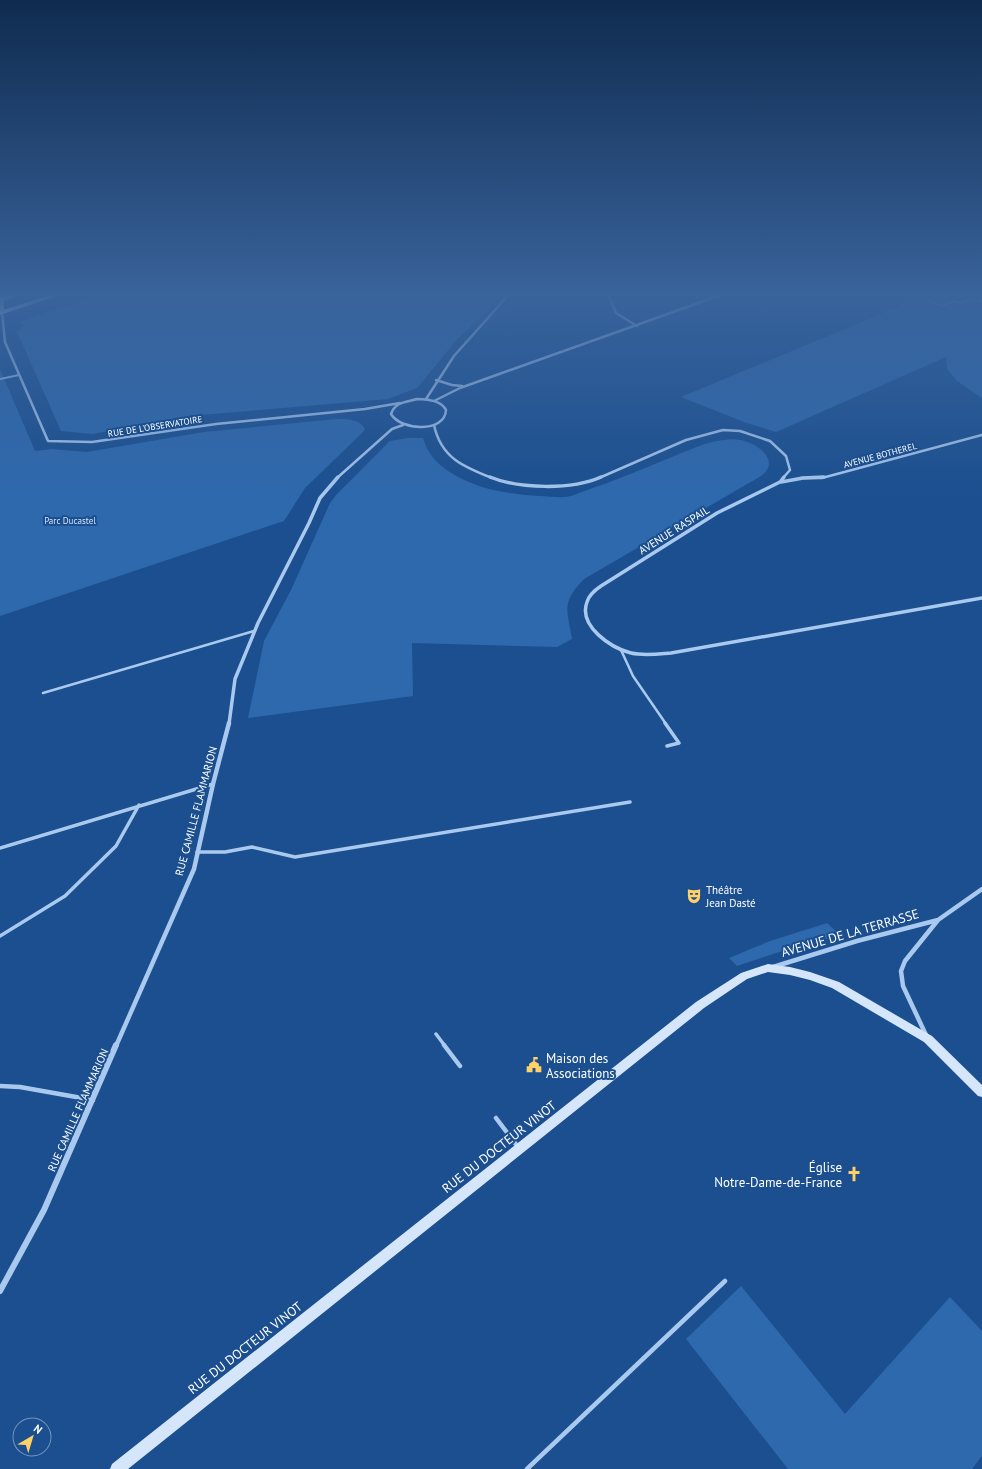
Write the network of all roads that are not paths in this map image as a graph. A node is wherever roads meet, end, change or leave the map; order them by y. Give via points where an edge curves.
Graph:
1 (12, 360) edge
2 (452, 360) edge
3 (537, 360) edge
4 (19, 375) junction
5 (0, 379) edge
6 (436, 380) junction
7 (468, 385) junction
8 (426, 399) junction
9 (434, 401) junction
10 (400, 403) junction
11 (403, 425) junction
12 (434, 425) junction
13 (982, 434) edge
14 (780, 482) junction
15 (982, 598) edge
16 (254, 631) junction
17 (621, 650) junction
18 (43, 693) dead end
19 (667, 746) dead end
20 (213, 784) junction
21 (630, 802) dead end
22 (139, 805) junction
23 (0, 848) edge
24 (197, 852) junction
25 (982, 889) edge
26 (938, 920) junction
27 (0, 936) edge
28 (768, 968) junction
29 (436, 1034) dead end
30 (928, 1039) junction
31 (460, 1066) dead end
32 (0, 1086) edge
33 (982, 1092) edge
34 (93, 1100) junction
35 (496, 1118) dead end
36 (519, 1149) junction
37 (725, 1281) dead end
38 (0, 1291) edge
39 (117, 1469) edge
40 (527, 1469) edge

1 - 4 street, RUE DE L'OBSERVATOIRE
2 - 6 street
3 - 7 street
4 - 5 lane
4 - 10 street, RUE DE L'OBSERVATOIRE via 48,441 99,442 216,424
6 - 7 street via 452,385
6 - 8 street
7 - 9 street
8 - 9 street
8 - 10 street
9 - 12 street via 441,404 447,412 441,421
10 - 11 street via 394,406 390,415 393,420
11 - 12 street
11 - 16 street, RUE CAMILLE FLAMMARION via 378,441 332,483 320,498 310,523
12 - 14 street via 437,439 452,458 469,469 496,480 520,485 566,486 595,480 686,440 723,430 740,431 760,437 779,448 786,456 790,470
13 - 14 street, AVENUE BOTHEREL via 822,478
14 - 17 street, AVENUE RASPAIL via 717,513 600,586 586,603 586,614 600,636
15 - 17 street, AVENUE RASPAIL via 671,653 645,655
16 - 18 lane
16 - 20 street, RUE CAMILLE FLAMMARION via 235,679 229,724
17 - 19 lane via 634,676 679,743
20 - 22 lane
20 - 24 street, RUE CAMILLE FLAMMARION
21 - 24 lane via 295,857 252,847 225,852
22 - 23 lane
22 - 27 lane via 116,846 65,896
24 - 34 street, RUE CAMILLE FLAMMARION via 194,869
25 - 26 street, AVENUE DE LA TERRASSE
26 - 28 street, AVENUE DE LA TERRASSE
26 - 30 street, AVENUE DE LA TERRASSE via 905,961 901,971 903,986
28 - 30 street, RUE DU DOCTEUR VINOT via 810,976 835,985
28 - 36 street, RUE DU DOCTEUR VINOT via 744,976 700,1005
29 - 31 lane
30 - 33 street, RUE DU DOCTEUR VINOT
32 - 34 lane via 20,1086
34 - 38 street, RUE CAMILLE FLAMMARION via 44,1210
35 - 36 lane
36 - 39 street, RUE DU DOCTEUR VINOT
37 - 40 lane

